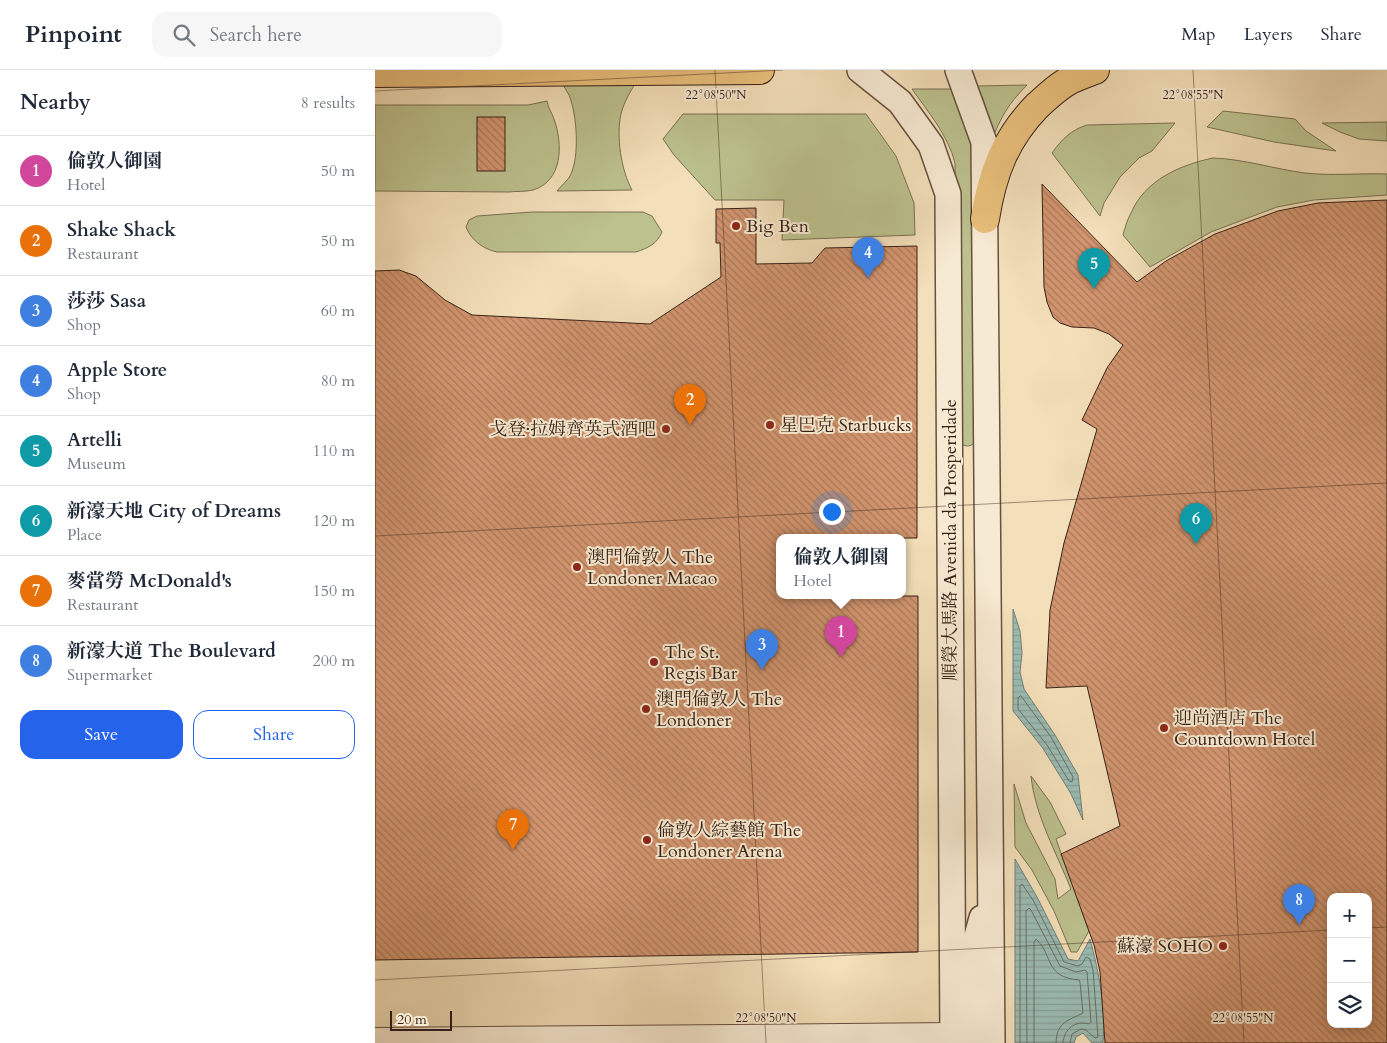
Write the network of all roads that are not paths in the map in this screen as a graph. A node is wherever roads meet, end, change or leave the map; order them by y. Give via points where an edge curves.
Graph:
1 (760, 70) edge
2 (860, 70) edge
3 (958, 70) edge
4 (1095, 70) edge
5 (375, 73) edge
6 (985, 219) junction
7 (949, 462) junction
8 (987, 462) junction
9 (989, 891) junction
10 (375, 1038) edge
11 (960, 1040) edge
12 (992, 1043) edge

1 - 5 main road
2 - 7 street, 順榮大馬路 Avenida da Prosperidade via 900,102 931,144 948,194
3 - 6 street, 順榮大馬路 Avenida da Prosperidade via 984,142
4 - 6 main road via 1069,80 1021,124 998,164 989,191
6 - 8 street, 順榮大馬路 Avenida da Prosperidade
7 - 8 street
7 - 11 street, 順榮大馬路 Avenida da Prosperidade
8 - 9 street, 順榮大馬路 Avenida da Prosperidade
9 - 11 street via 971,958
9 - 12 street, 順榮大馬路 Avenida da Prosperidade
10 - 11 street

